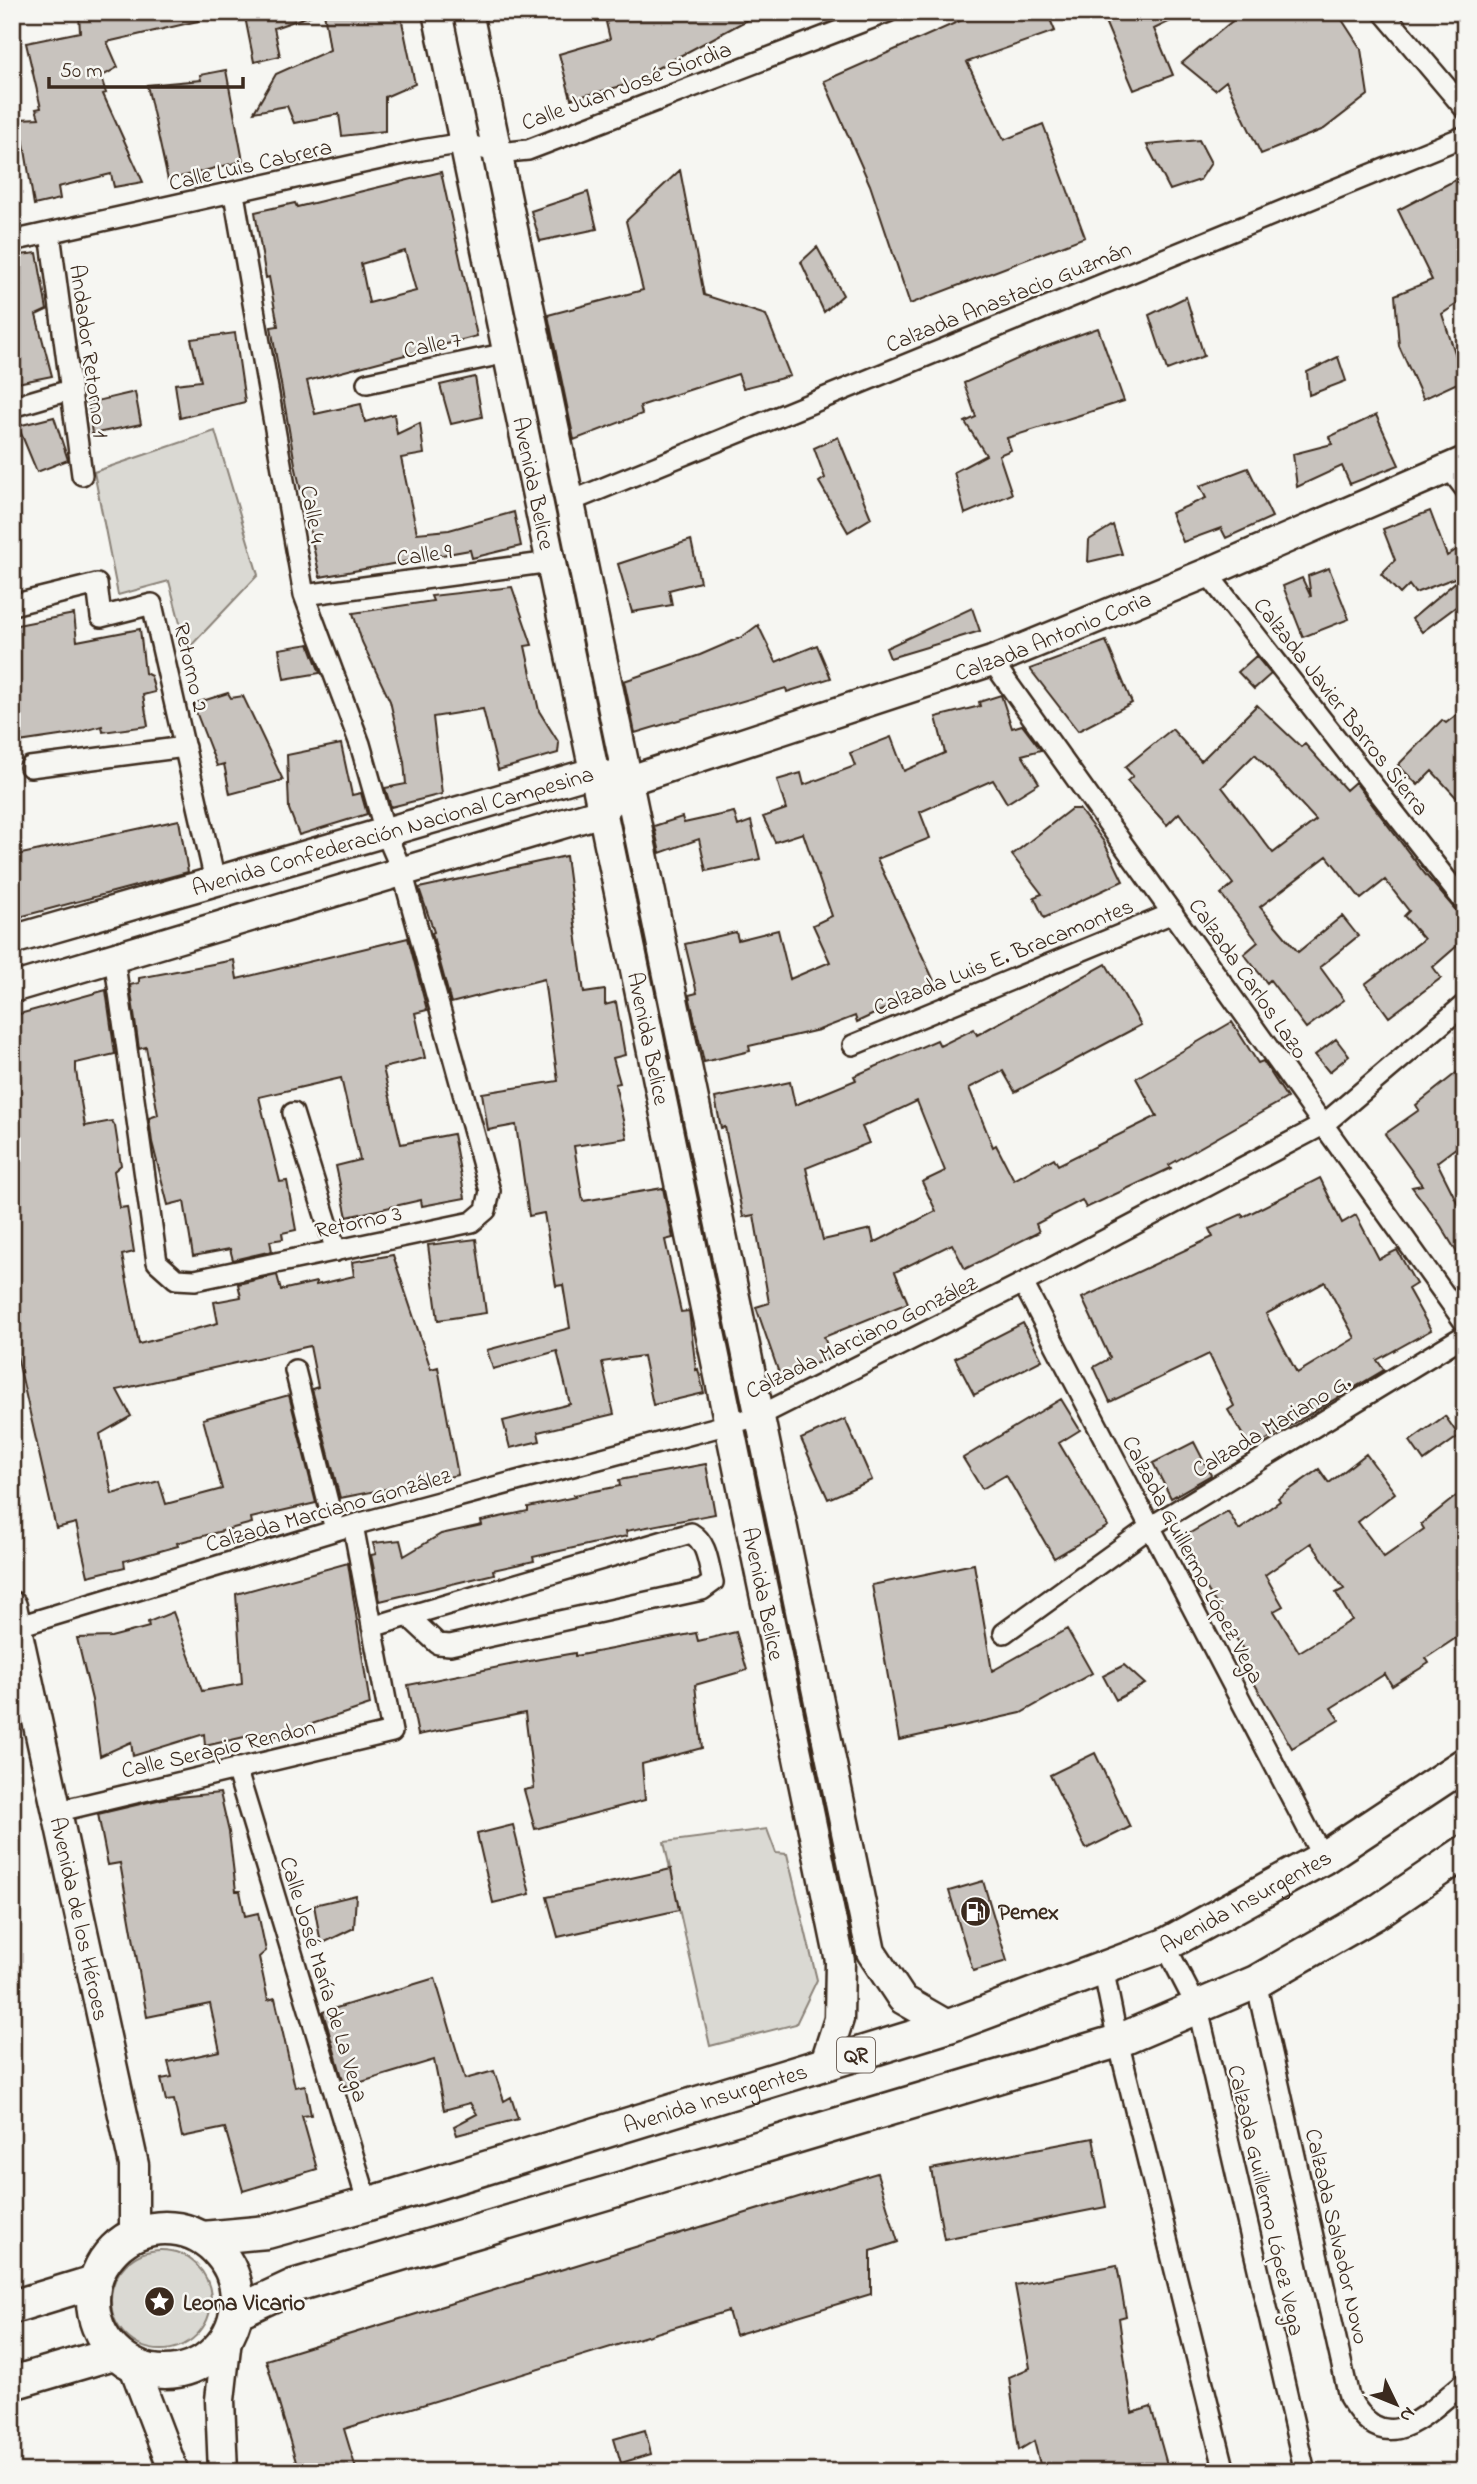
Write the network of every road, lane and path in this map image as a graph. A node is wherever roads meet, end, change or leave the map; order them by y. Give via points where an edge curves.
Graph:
1 (437, 12) edge
2 (468, 12) edge
3 (888, 12) edge
4 (1382, 12) edge
5 (1465, 109) edge
6 (1465, 136) edge
7 (464, 143) junction
8 (497, 153) junction
9 (234, 194) junction
10 (50, 233) junction
11 (12, 242) edge
12 (507, 353) junction
13 (367, 383) dead end
14 (70, 390) junction
15 (12, 407) edge
16 (1459, 472) edge
17 (82, 475) dead end
18 (569, 502) junction
19 (551, 562) junction
20 (1207, 573) junction
21 (303, 595) junction
22 (12, 605) edge
23 (992, 661) junction
24 (185, 747) junction
25 (30, 767) dead end
26 (594, 772) junction
27 (627, 781) junction
28 (602, 812) junction
29 (385, 832) junction
30 (402, 871) junction
31 (215, 881) junction
32 (1465, 903) edge
33 (1173, 913) junction
34 (12, 940) edge
35 (114, 957) junction
36 (12, 988) edge
37 (1465, 1004) edge
38 (853, 1045) dead end
39 (293, 1113) dead end
40 (1323, 1125) junction
41 (336, 1251) junction
42 (1023, 1283) junction
43 (1465, 1323) edge
44 (1465, 1335) edge
45 (295, 1370) dead end
46 (759, 1416) junction
47 (729, 1425) junction
48 (1150, 1527) junction
49 (344, 1528) junction
50 (408, 1616) junction
51 (14, 1620) edge
52 (372, 1627) junction
53 (1004, 1633) dead end
54 (1465, 1764) edge
55 (236, 1768) junction
56 (55, 1812) junction
57 (1465, 1852) edge
58 (1323, 1857) junction
59 (1165, 1945) junction
60 (1103, 1968) junction
61 (1256, 1982) junction
62 (1198, 2009) junction
63 (949, 2026) junction
64 (1118, 2041) junction
65 (824, 2065) junction
66 (368, 2204) junction
67 (134, 2234) junction
68 (203, 2238) junction
69 (94, 2282) junction
70 (12, 2307) edge
71 (232, 2325) junction
72 (124, 2360) junction
73 (1465, 2382) edge
74 (12, 2383) edge
75 (174, 2472) edge
76 (223, 2472) edge
77 (1225, 2472) edge
78 (1305, 2472) edge

1 - 7 main road, Avenida Belice
2 - 8 main road, Avenida Belice
3 - 8 street, Calle Juan José Siordia via 528,150
4 - 5 street
6 - 18 street, Calzada Anastacio Guzmán
7 - 8 street, Calle Luis Cabrera
7 - 9 street, Calle Luis Cabrera
7 - 12 main road, Avenida Belice
8 - 18 main road, Avenida Belice
9 - 10 street, Calle Luis Cabrera
9 - 21 street, Calle 4
10 - 11 street, Calle Luis Cabrera
10 - 14 street, Andador Retorno 1
12 - 13 street, Calle 7
12 - 19 main road, Avenida Belice
14 - 15 street
14 - 17 street, Andador Retorno 1
16 - 20 main road, Calzada Antonio Coria
18 - 27 main road, Avenida Belice
19 - 21 street, Calle 9
19 - 26 main road, Avenida Belice
20 - 23 main road, Calzada Antonio Coria
20 - 32 street, Calzada Javier Barros Sierra
21 - 29 street, Calle 4 via 360,744
22 - 24 street, Retorno 2 via 97,584 101,617 152,604
23 - 27 main road, Calzada Antonio Coria
23 - 33 street, Calzada Carlos Lazo
24 - 25 street, Retorno 2
24 - 31 street, Retorno 2
26 - 27 main road, Avenida Confederación Nacional Campesina
26 - 28 main road, Avenida Belice
26 - 29 main road, Avenida Confederación Nacional Campesina
27 - 28 main road, Avenida Confederación Nacional Campesina
27 - 46 main road, Avenida Belice
28 - 30 main road, Avenida Confederación Nacional Campesina
28 - 47 main road, Avenida Belice
29 - 30 street, Retorno 3
29 - 31 main road, Avenida Confederación Nacional Campesina
30 - 35 main road, Avenida Confederación Nacional Campesina
30 - 41 street, Retorno 3 via 490,1191 486,1210 472,1222
31 - 34 main road, Avenida Confederación Nacional Campesina
33 - 38 street, Calzada Luis E. Bracamontes
33 - 40 street, Calzada Carlos Lazo
35 - 36 main road, Avenida Confederación Nacional Campesina
35 - 41 street, Retorno 3 via 157,1262 176,1279 195,1280
37 - 40 street, Calzada Marciano González
39 - 41 street
40 - 42 street, Calzada Marciano González
40 - 43 street, Calzada Carlos Lazo
42 - 46 street, Calzada Marciano González
42 - 48 street, Calzada Guillermo López Vega
44 - 48 street, Calzada Mariano G.
45 - 49 street
46 - 47 street, Calzada Marciano González
46 - 63 main road, Avenida Belice via 870,1952 902,1999
47 - 49 street, Calzada Marciano González
47 - 65 main road, Avenida Belice via 840,1961 839,2019
48 - 53 street, Calzada Mariano G.
48 - 58 street, Calzada Guillermo López Vega
49 - 51 street, Calzada Marciano González
49 - 52 street
50 - 50 street via 691,1533 704,1546 713,1582 702,1590 450,1645 438,1644
50 - 52 street
51 - 56 main road, Avenida de los Héroes
52 - 55 street, Calle Serapio Rendon via 392,1732
54 - 58 main road, Avenida Insurgentes / QR
55 - 56 street, Calle Serapio Rendon
55 - 66 street, Calle José María de La Vega
56 - 67 main road, Avenida de los Héroes via 134,2165
57 - 61 main road via 1374,1914
58 - 59 main road, Avenida Insurgentes / QR
59 - 60 main road, Avenida Insurgentes / QR
59 - 62 street, Calzada Guillermo López Vega
60 - 63 main road, Avenida Insurgentes / QR
60 - 64 street
61 - 62 main road
61 - 73 street, Calzada Salvador Novo via 1349,2397 1360,2417 1375,2429 1396,2431
62 - 64 main road
62 - 78 street, Calzada Guillermo López Vega
63 - 65 main road, Avenida Insurgentes / QR
64 - 71 main road via 293,2286
64 - 77 street
65 - 66 main road, Avenida Insurgentes / QR
66 - 68 main road, Avenida Insurgentes / QR via 267,2232
67 - 68 main road via 169,2228
67 - 69 main road via 102,2262
68 - 71 main road via 224,2257 236,2283
69 - 70 main road
69 - 72 main road via 92,2308 99,2333
71 - 72 main road via 210,2358 186,2370 160,2374
71 - 76 main road via 220,2400
72 - 74 main road
72 - 75 main road

